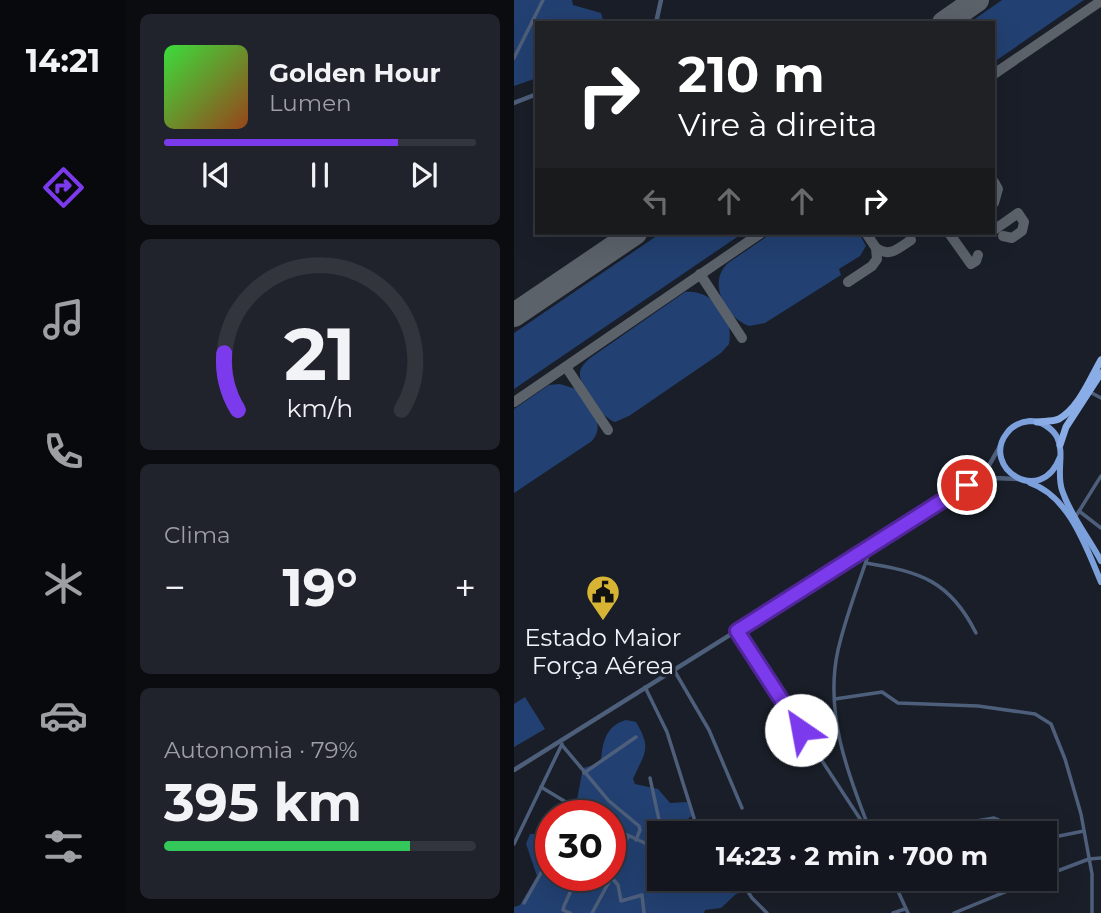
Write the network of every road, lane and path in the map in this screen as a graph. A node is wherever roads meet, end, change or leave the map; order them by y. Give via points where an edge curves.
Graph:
1 (543, 0) edge
2 (661, 0) edge
3 (656, 21) edge
4 (514, 58) edge
5 (535, 95) edge
6 (514, 103) edge
7 (1100, 360) edge
8 (1100, 373) edge
9 (1090, 392) junction
10 (1100, 398) edge
11 (1037, 422) junction
12 (1001, 443) junction
13 (1060, 445) junction
14 (1060, 457) junction
15 (1100, 476) edge
16 (1022, 480) junction
17 (967, 485) junction
18 (1077, 514) junction
19 (1100, 528) edge
20 (872, 545) junction
21 (1100, 561) edge
22 (866, 563) junction
23 (1100, 582) edge
24 (737, 631) junction
25 (976, 633) dead end
26 (674, 670) junction
27 (645, 687) junction
28 (835, 699) junction
29 (636, 737) dead end
30 (562, 742) junction
31 (514, 770) edge
32 (584, 773) junction
33 (650, 778) dead end
34 (541, 787) junction
35 (564, 800) edge
36 (742, 807) dead end
37 (694, 818) dead end
38 (659, 821) edge
39 (862, 821) edge
40 (865, 821) edge
41 (976, 821) edge
42 (999, 821) edge
43 (1084, 831) junction
44 (628, 836) joint
45 (1057, 836) edge
46 (636, 840) junction
47 (626, 841) edge
48 (647, 842) edge
49 (514, 844) edge
50 (1100, 858) edge
51 (1089, 859) junction
52 (1057, 871) edge
53 (535, 883) edge
54 (571, 891) edge
55 (604, 891) edge
56 (619, 891) edge
57 (747, 891) edge
58 (897, 891) edge
59 (1006, 891) edge
60 (524, 903) dead end
61 (907, 911) edge
62 (570, 913) edge
63 (592, 913) edge
64 (644, 913) edge
65 (767, 913) edge
66 (893, 913) edge
67 (954, 913) edge
68 (1092, 913) edge

1 - 4 street
2 - 3 street
5 - 6 street
7 - 11 highway via 1064,415
8 - 9 highway
9 - 10 street
9 - 13 highway via 1066,427
11 - 12 main road via 1012,427
11 - 13 main road via 1051,429
12 - 16 main road via 1005,468
12 - 17 street via 987,468
13 - 14 main road
14 - 16 main road via 1045,478
14 - 18 main road via 1060,484
15 - 18 street
16 - 17 street via 995,478
16 - 23 main road via 1046,489 1058,500
17 - 20 street
18 - 19 street
18 - 21 main road
20 - 22 street
20 - 24 street
22 - 25 street via 933,581 959,602
22 - 28 street via 838,649
24 - 26 street
24 - 39 street
26 - 27 street
26 - 36 street via 709,730
27 - 30 street
27 - 37 street via 667,732
28 - 40 street via 840,746
28 - 43 street via 878,691 898,703 978,706 1044,719 1056,733
29 - 32 street
30 - 31 street
30 - 32 street
30 - 34 street
32 - 46 street via 639,826
33 - 38 street
34 - 35 street
34 - 49 street
41 - 42 street
43 - 45 street
43 - 51 street
44 - 46 street
44 - 47 street
46 - 48 street
50 - 51 street
51 - 52 street
51 - 68 street
53 - 60 street
54 - 62 street via 564,906
55 - 63 street
56 - 64 street via 621,901 642,895
57 - 65 street
58 - 61 street
59 - 67 street
61 - 66 street

